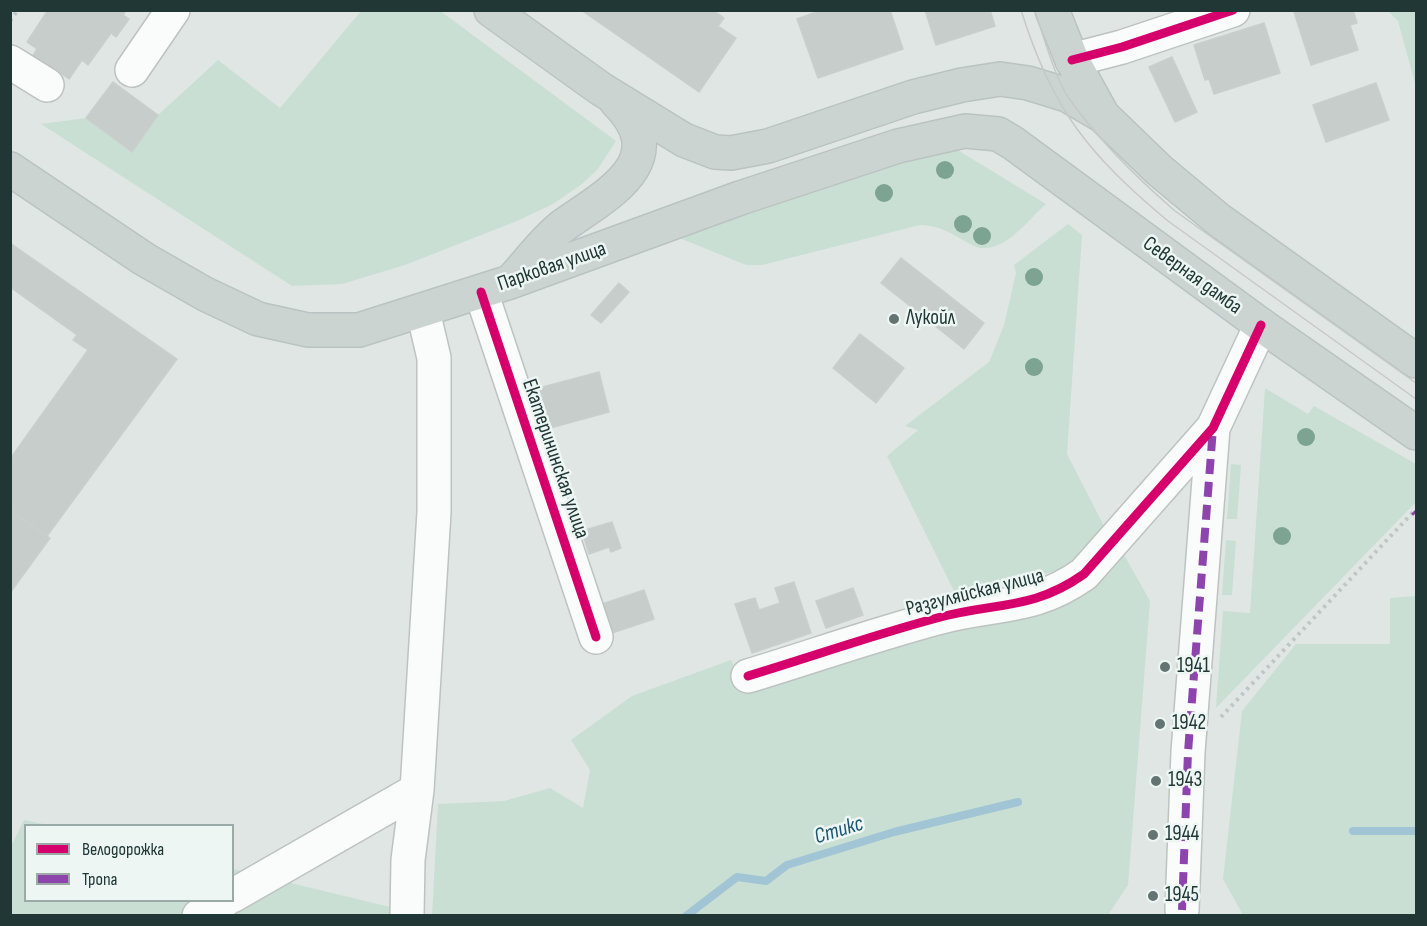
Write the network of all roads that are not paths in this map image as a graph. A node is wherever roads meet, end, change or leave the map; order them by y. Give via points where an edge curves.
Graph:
1 (173, 10) edge
2 (491, 10) edge
3 (1052, 10) edge
4 (1233, 10) edge
5 (1072, 60) junction
6 (10, 62) edge
7 (132, 70) dead end
8 (46, 85) dead end
9 (601, 89) junction
10 (1103, 116) junction
11 (965, 131) joint
12 (10, 169) edge
13 (495, 287) junction
14 (423, 311) junction
15 (1261, 325) junction
16 (1416, 361) edge
17 (1213, 429) junction
18 (1416, 433) edge
19 (596, 637) dead end
20 (748, 676) dead end
21 (417, 790) junction
22 (234, 895) edge
23 (222, 902) edge
24 (1182, 913) edge
25 (199, 915) edge
26 (407, 915) edge

1 - 7 street
2 - 9 main road
3 - 5 main road
4 - 5 street
5 - 10 main road
6 - 8 street
9 - 10 main road via 684,140 715,152 748,151 913,97 999,79 1067,95
9 - 13 main road via 617,102 636,128 639,152 633,168 608,196 562,226
10 - 16 main road via 1219,220
11 - 13 main road, Парковая улица via 898,146 791,181
11 - 15 main road, Северная дамба via 998,134 1013,143
12 - 14 main road, Парковая улица via 144,259 258,319 308,330 359,330
13 - 14 main road, Парковая улица
13 - 19 street, Екатерининская улица
14 - 21 street via 434,358 434,512
15 - 17 street, Разгуляйская улица
15 - 18 main road, Северная дамба
17 - 20 street, Разгуляйская улица via 1084,574 1061,590 1030,602 939,617
17 - 24 street via 1188,752
21 - 22 street
21 - 26 street via 408,860
23 - 25 street

